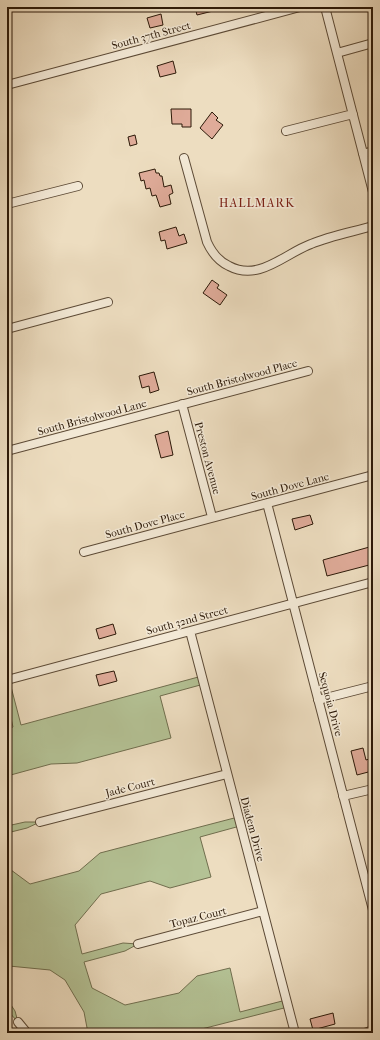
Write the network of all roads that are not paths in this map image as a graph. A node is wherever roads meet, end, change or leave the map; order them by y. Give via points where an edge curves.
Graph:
1 (300, 7) edge
2 (325, 7) edge
3 (373, 43) edge
4 (337, 52) junction
5 (7, 85) edge
6 (353, 114) junction
7 (286, 131) dead end
8 (373, 151) edge
9 (363, 154) junction
10 (184, 158) dead end
11 (78, 186) dead end
12 (373, 192) edge
13 (7, 204) edge
14 (373, 226) edge
15 (108, 302) dead end
16 (7, 329) edge
17 (308, 371) dead end
18 (182, 404) junction
19 (7, 451) edge
20 (373, 475) edge
21 (267, 503) junction
22 (212, 518) junction
23 (84, 552) dead end
24 (373, 582) edge
25 (293, 604) junction
26 (190, 631) junction
27 (7, 680) edge
28 (373, 686) edge
29 (318, 700) junction
30 (227, 774) junction
31 (373, 789) edge
32 (343, 796) junction
33 (40, 822) dead end
34 (371, 892) edge
35 (373, 910) edge
36 (263, 911) junction
37 (138, 944) dead end
38 (18, 1022) dead end
39 (373, 1030) edge
40 (27, 1033) edge
41 (295, 1033) edge
42 (364, 1033) edge

1 - 5 street, South 37th Street
2 - 4 street
3 - 4 street
4 - 6 street
6 - 7 street
6 - 9 street
8 - 9 street
9 - 12 street
10 - 14 street via 206,242 217,258 233,268 247,271 261,269 306,245
11 - 13 street
15 - 16 street
17 - 18 street, South Bristolwood Place
18 - 19 street, South Bristolwood Lane
18 - 22 street, Preston Avenue
20 - 21 street, South Dove Lane
21 - 22 street, South Dove Lane
21 - 25 street, Sequoia Drive
22 - 23 street, South Dove Place
24 - 25 street, South 32nd Street
25 - 26 street, South 32nd Street
25 - 29 street, Sequoia Drive
26 - 27 street, South 32nd Street
26 - 30 street, Diadem Drive
28 - 29 street
29 - 32 street, Sequoia Drive
30 - 33 street, Jade Court
30 - 36 street, Diadem Drive
31 - 32 street
32 - 34 street, Sequoia Drive
34 - 35 street, Sequoia Drive
36 - 37 street, Topaz Court
36 - 41 street, Diadem Drive
38 - 40 street
39 - 42 street

